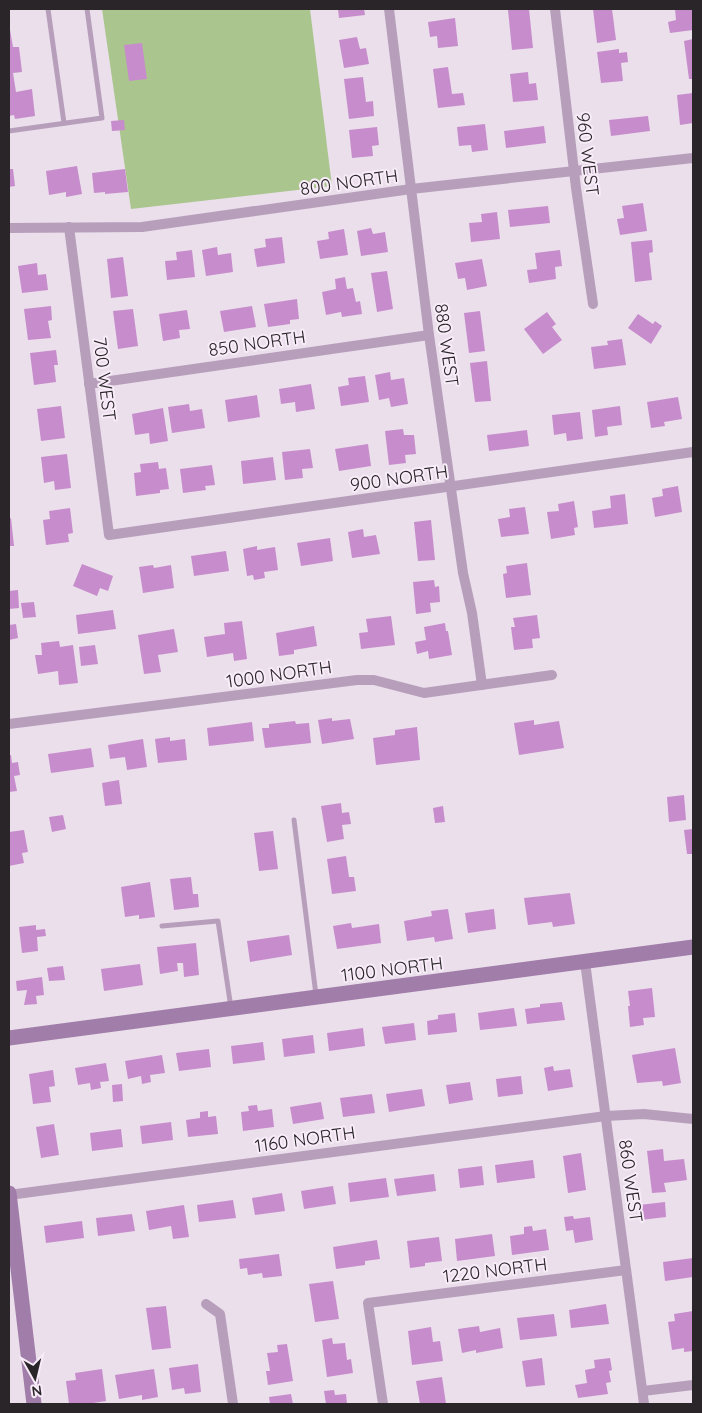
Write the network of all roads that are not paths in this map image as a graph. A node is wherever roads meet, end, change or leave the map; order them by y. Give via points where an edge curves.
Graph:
1 (48, 9) edge
2 (87, 9) edge
3 (389, 9) edge
4 (555, 9) edge
5 (64, 123) junction
6 (9, 131) edge
7 (693, 158) edge
8 (574, 172) junction
9 (411, 190) junction
10 (69, 227) junction
11 (9, 228) edge
12 (593, 304) dead end
13 (429, 335) junction
14 (89, 384) junction
15 (693, 452) edge
16 (450, 487) junction
17 (109, 535) joint
18 (552, 675) dead end
19 (482, 685) junction
20 (9, 724) edge
21 (294, 820) dead end
22 (162, 926) dead end
23 (693, 947) edge
24 (585, 962) junction
25 (316, 998) junction
26 (231, 1008) junction
27 (9, 1038) edge
28 (606, 1116) junction
29 (693, 1119) edge
30 (9, 1194) edge
31 (626, 1270) junction
32 (206, 1304) dead end
33 (693, 1385) edge
34 (643, 1391) junction
35 (34, 1404) edge
36 (233, 1404) edge
37 (383, 1404) edge
38 (644, 1404) edge

1 - 5 lane
2 - 5 lane via 102,118
3 - 9 street, 880 WEST
4 - 8 street, 960 WEST
5 - 6 lane
7 - 8 street, 800 NORTH
8 - 9 street, 800 NORTH
8 - 12 street, 960 WEST
9 - 10 street, 800 NORTH via 142,227
9 - 13 street, 880 WEST
10 - 11 street, 800 NORTH
10 - 14 street, 700 WEST
13 - 14 street, 850 NORTH
13 - 16 street, 880 WEST
14 - 17 street, 700 WEST
15 - 16 street, 900 NORTH
16 - 17 street, 900 NORTH
16 - 19 street, 880 WEST
18 - 19 street, 1000 NORTH
19 - 20 street, 1000 NORTH via 424,693 374,680 356,680
21 - 25 lane
22 - 26 lane via 218,921
23 - 24 main road, 1100 NORTH
24 - 25 main road, 1100 NORTH
24 - 28 street, 860 WEST
25 - 26 main road, 1100 NORTH
26 - 27 main road, 1100 NORTH
28 - 29 street, 1160 NORTH via 644,1114
28 - 30 street, 1160 NORTH
28 - 31 street, 860 WEST
30 - 35 main road
31 - 34 street, 860 WEST
31 - 37 street, 1220 NORTH via 368,1303
32 - 36 street via 220,1314
33 - 34 street
34 - 38 street, 860 WEST

